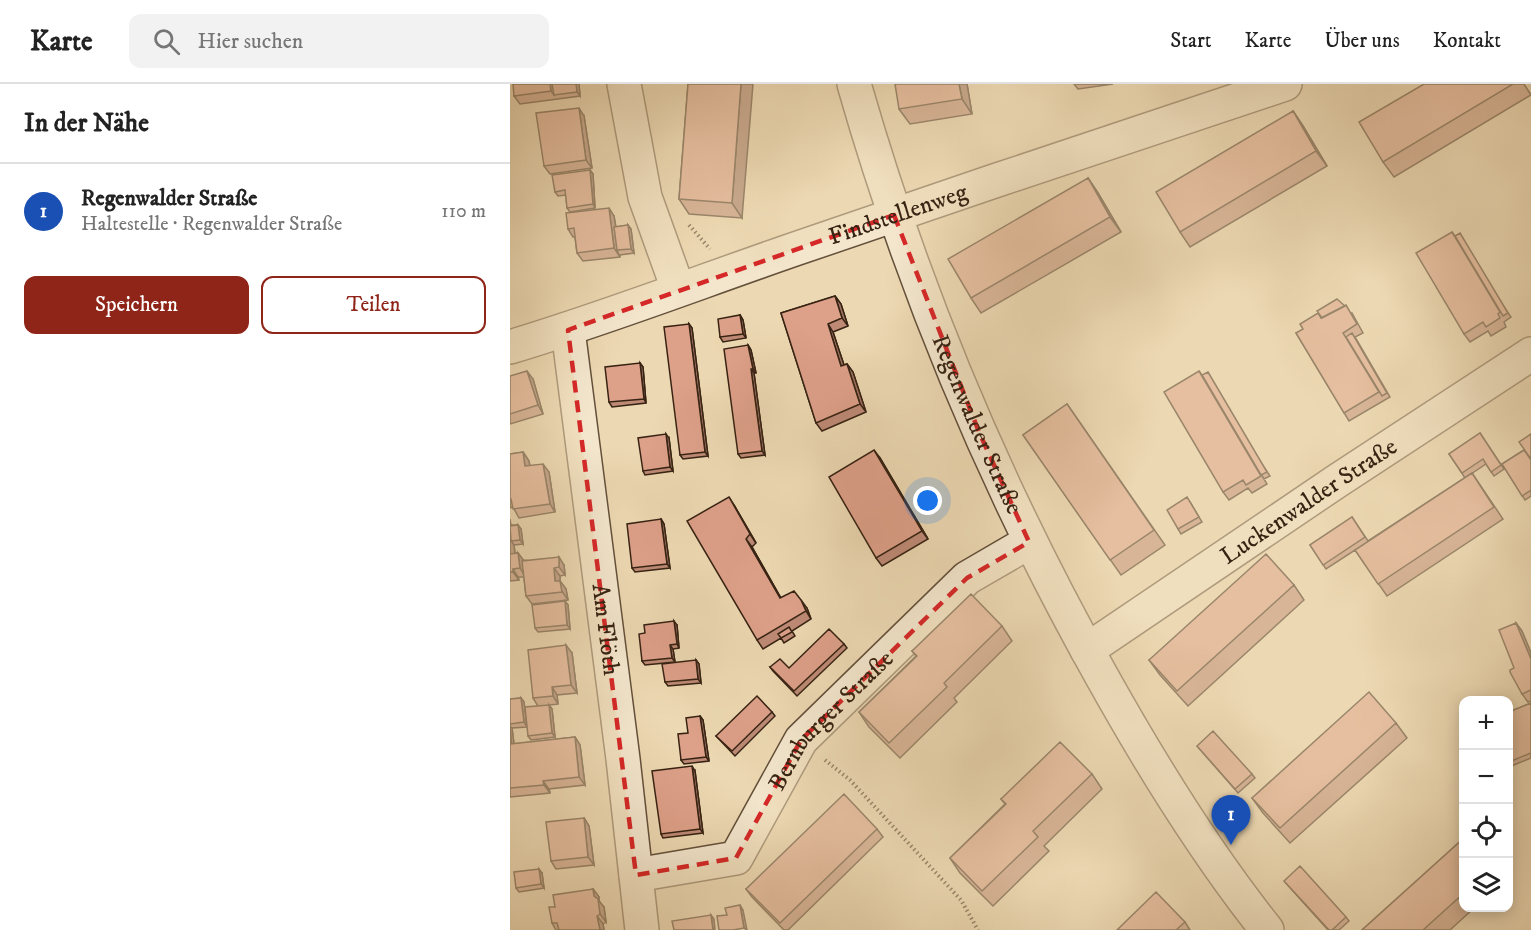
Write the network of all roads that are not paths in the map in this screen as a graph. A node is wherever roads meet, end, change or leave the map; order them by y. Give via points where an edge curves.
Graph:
1 (624, 84) edge
2 (854, 84) edge
3 (1285, 84) edge
4 (894, 215) junction
5 (678, 289) junction
6 (568, 330) junction
7 (510, 347) edge
8 (1531, 354) edge
9 (1029, 542) junction
10 (1087, 650) junction
11 (636, 875) junction
12 (642, 930) edge
13 (1267, 930) edge

1 - 5 street via 645,197
2 - 4 street, Regenwalder Straße
3 - 4 street, Findstellenweg
4 - 5 street, Findstellenweg
4 - 9 street, Regenwalder Straße via 979,432
5 - 6 street, Findstellenweg
6 - 7 street, Findstellenweg
6 - 11 street, Am Flöth
8 - 10 street, Luckenwalder Straße
9 - 10 street, Regenwalder Straße
9 - 11 street, Bernburger Straße via 967,578 801,740 736,858
10 - 13 street, Regenwalder Straße via 1141,746
11 - 12 street, Am Flöth

